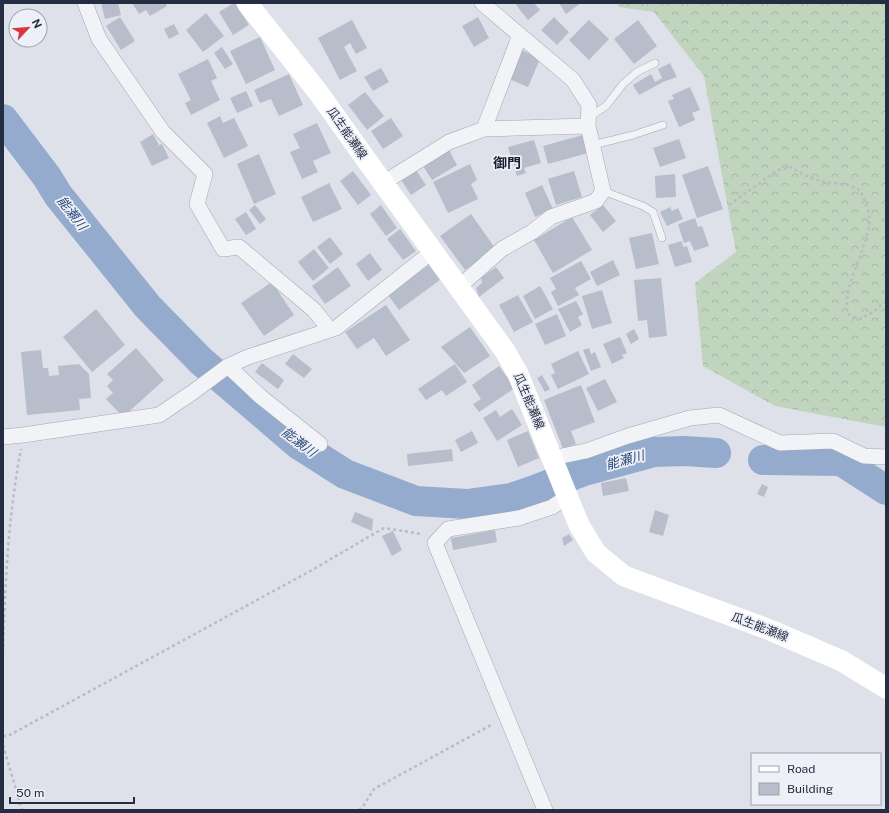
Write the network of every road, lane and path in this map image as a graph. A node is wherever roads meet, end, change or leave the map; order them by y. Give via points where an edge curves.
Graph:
1 (85, 3) edge
2 (247, 3) edge
3 (482, 3) edge
4 (520, 35) junction
5 (655, 63) dead end
6 (589, 121) junction
7 (663, 125) dead end
8 (484, 129) junction
9 (593, 145) junction
10 (383, 183) junction
11 (603, 191) junction
12 (728, 205) dead end
13 (662, 238) dead end
14 (433, 251) junction
15 (459, 287) junction
16 (886, 301) edge
17 (330, 330) junction
18 (228, 366) junction
19 (23, 435) junction
20 (3, 436) edge
21 (320, 444) dead end
22 (886, 457) edge
23 (552, 458) junction
24 (567, 497) junction
25 (440, 538) junction
26 (3, 653) edge
27 (886, 688) edge
28 (507, 716) junction
29 (3, 736) edge
30 (3, 745) edge
31 (22, 810) edge
32 (359, 810) edge
33 (545, 810) edge

1 - 17 street via 99,39 163,132 205,174 197,204 223,249 239,247 314,310
2 - 10 main road, 瓜生能瀬線 via 318,92
3 - 4 street
4 - 6 street via 573,80 589,105
4 - 8 street
5 - 6 lane via 623,84 606,106
6 - 8 street
6 - 9 street
7 - 9 lane
8 - 10 street via 449,142
9 - 11 street
10 - 14 main road, 瓜生能瀬線
11 - 13 lane via 653,212
11 - 15 street via 596,201 551,217 532,232 502,249
12 - 16 path via 778,170 791,168 820,181 847,185 860,190 867,206 870,224 846,306 848,314 860,319
14 - 15 main road, 瓜生能瀬線
14 - 17 street via 336,328
15 - 23 main road, 瓜生能瀬線 via 506,352 518,374
17 - 18 street
18 - 19 street via 159,415
18 - 21 street via 261,397
19 - 20 street
19 - 26 path via 14,485
22 - 23 street via 864,456 833,441 780,443 719,415 690,418 586,451
23 - 24 main road, 瓜生能瀬線
24 - 25 street via 552,507 519,518 448,529
24 - 27 main road, 瓜生能瀬線 via 579,526 596,553 624,576 770,630 842,660
25 - 28 street via 435,543
25 - 29 path via 384,528 291,582 8,736
28 - 32 path via 374,789
28 - 33 street
30 - 31 path

